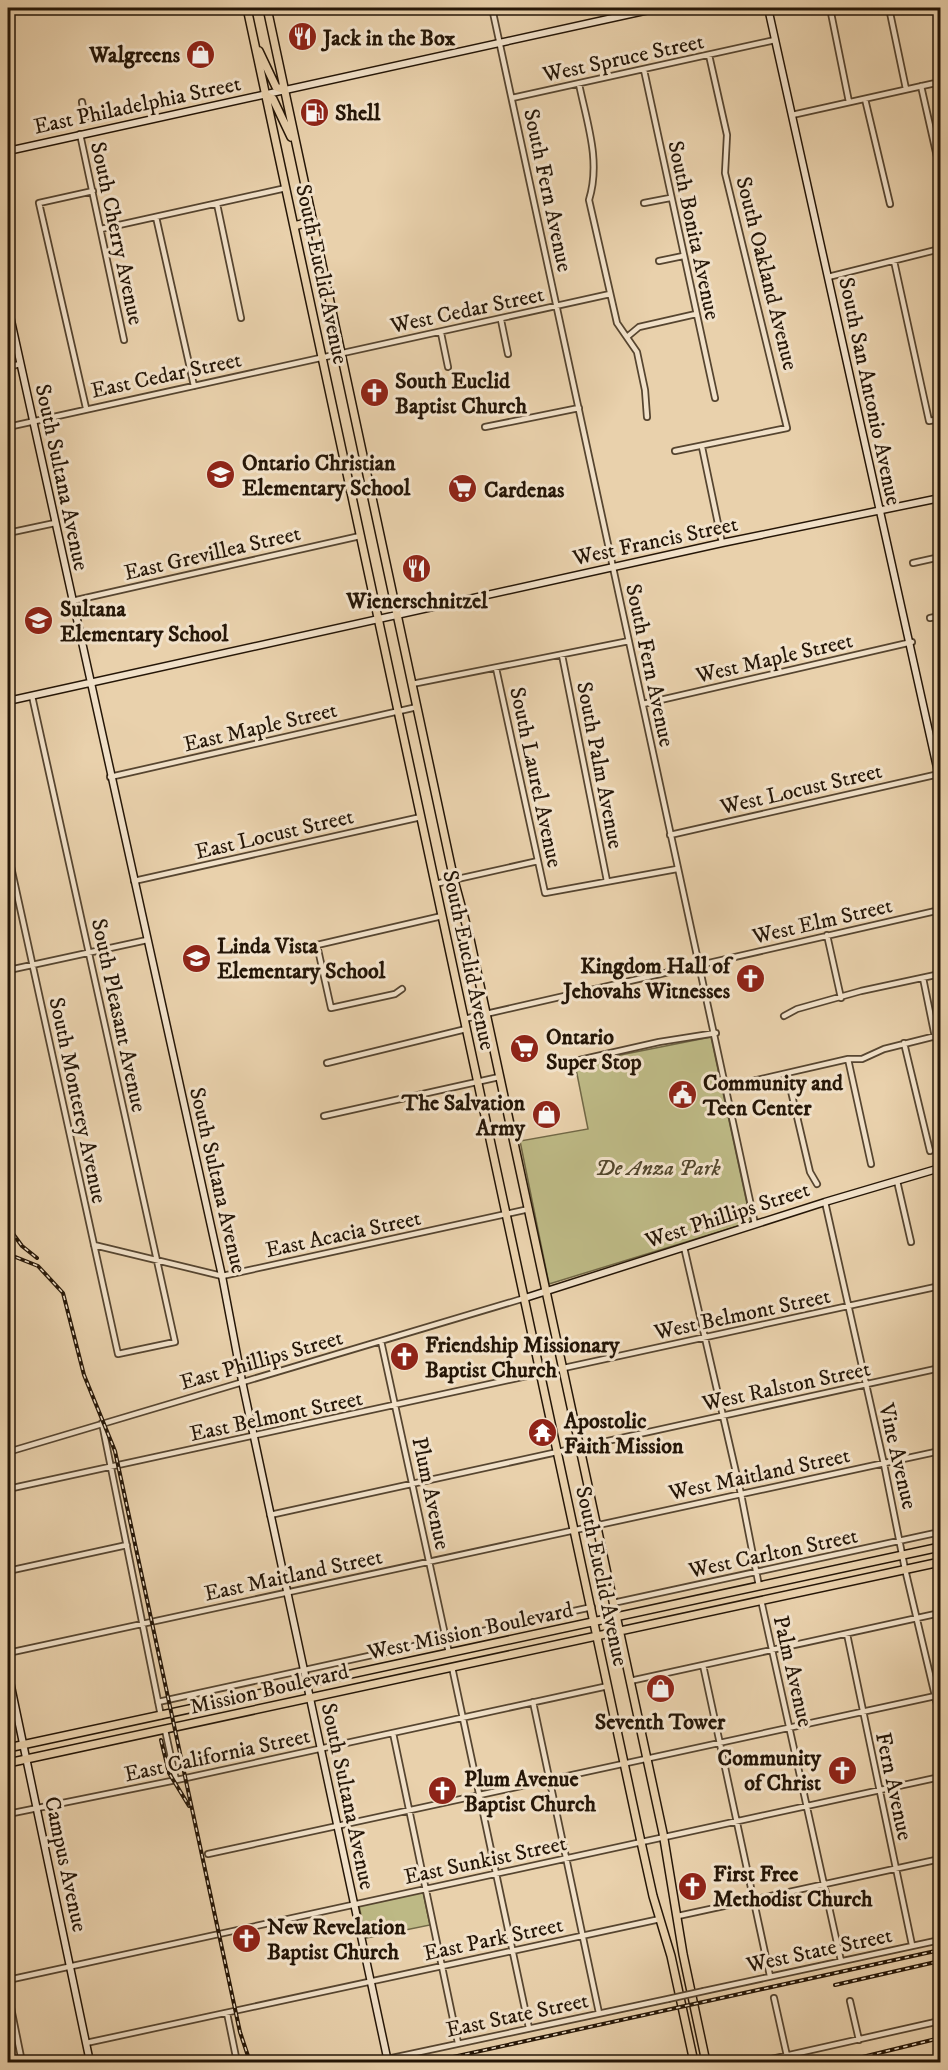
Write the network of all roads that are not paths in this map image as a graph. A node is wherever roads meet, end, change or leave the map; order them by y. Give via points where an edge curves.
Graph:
1 (247, 8) edge
2 (267, 8) edge
3 (492, 8) edge
4 (658, 8) edge
5 (768, 8) edge
6 (830, 8) edge
7 (890, 8) edge
8 (252, 34) junction
9 (775, 40) junction
10 (500, 42) junction
11 (709, 55) junction
12 (644, 70) junction
13 (940, 82) edge
14 (579, 84) junction
15 (921, 86) junction
16 (906, 89) junction
17 (284, 90) junction
18 (265, 95) junction
19 (512, 98) junction
20 (865, 99) junction
21 (82, 102) dead end
22 (849, 102) junction
23 (792, 115) junction
24 (85, 118) dead end
25 (80, 134) junction
26 (940, 141) edge
27 (934, 142) junction
28 (8, 151) edge
29 (299, 160) junction
30 (940, 170) edge
31 (286, 188) junction
32 (93, 191) junction
33 (670, 198) junction
34 (644, 203) dead end
35 (217, 204) junction
36 (890, 204) dead end
37 (156, 217) junction
38 (313, 221) junction
39 (294, 226) junction
40 (101, 229) junction
41 (940, 249) edge
42 (682, 256) junction
43 (659, 261) dead end
44 (894, 261) junction
45 (828, 277) junction
46 (610, 294) junction
47 (557, 306) junction
48 (8, 307) edge
49 (696, 314) junction
50 (241, 318) dead end
51 (501, 320) junction
52 (441, 333) junction
53 (627, 337) junction
54 (124, 340) dead end
55 (341, 353) junction
56 (508, 354) dead end
57 (331, 355) joint
58 (322, 357) junction
59 (20, 364) junction
60 (8, 367) edge
61 (448, 367) dead end
62 (194, 386) junction
63 (715, 398) dead end
64 (86, 408) junction
65 (579, 408) junction
66 (647, 417) dead end
67 (940, 419) edge
68 (32, 421) junction
69 (8, 427) edge
70 (485, 427) dead end
71 (702, 447) junction
72 (675, 451) dead end
73 (369, 487) junction
74 (350, 490) junction
75 (940, 498) edge
76 (879, 510) junction
77 (55, 523) junction
78 (8, 533) edge
79 (360, 536) junction
80 (722, 543) junction
81 (940, 557) edge
82 (913, 563) dead end
83 (613, 567) junction
84 (72, 601) junction
85 (397, 616) junction
86 (940, 616) edge
87 (930, 618) dead end
88 (377, 620) junction
89 (629, 641) junction
90 (912, 642) junction
91 (562, 655) junction
92 (496, 668) junction
93 (90, 683) junction
94 (412, 684) junction
95 (32, 696) junction
96 (8, 701) edge
97 (643, 704) junction
98 (417, 707) junction
99 (398, 711) junction
100 (110, 777) junction
101 (940, 778) edge
102 (421, 817) junction
103 (670, 835) junction
104 (8, 853) edge
105 (538, 861) junction
106 (676, 869) junction
107 (454, 880) junction
108 (134, 881) junction
109 (607, 881) junction
110 (435, 884) junction
111 (940, 910) edge
112 (442, 916) junction
113 (827, 935) junction
114 (147, 940) junction
115 (90, 952) junction
116 (32, 965) junction
117 (700, 965) junction
118 (9, 970) edge
119 (940, 974) edge
120 (923, 978) junction
121 (402, 989) dead end
122 (841, 998) junction
123 (486, 1014) junction
124 (784, 1016) dead end
125 (464, 1019) junction
126 (466, 1029) junction
127 (716, 1032) junction
128 (938, 1036) edge
129 (904, 1043) junction
130 (848, 1059) junction
131 (327, 1063) dead end
132 (553, 1066) dead end
133 (787, 1074) junction
134 (499, 1077) junction
135 (478, 1082) junction
136 (726, 1087) junction
137 (324, 1116) dead end
138 (930, 1151) dead end
139 (871, 1164) dead end
140 (940, 1168) edge
141 (897, 1181) junction
142 (817, 1184) dead end
143 (825, 1202) junction
144 (529, 1209) junction
145 (507, 1214) junction
146 (755, 1224) junction
147 (911, 1242) dead end
148 (94, 1245) junction
149 (684, 1247) junction
150 (157, 1260) junction
151 (222, 1276) junction
152 (940, 1286) edge
153 (546, 1290) junction
154 (525, 1298) junction
155 (849, 1306) junction
156 (705, 1338) junction
157 (381, 1341) junction
158 (175, 1342) joint
159 (940, 1368) edge
160 (563, 1369) junction
161 (551, 1372) joint
162 (541, 1374) junction
163 (242, 1381) junction
164 (866, 1384) junction
165 (396, 1406) junction
166 (723, 1416) junction
167 (102, 1423) junction
168 (254, 1437) junction
169 (579, 1447) junction
170 (940, 1451) edge
171 (8, 1452) edge
172 (558, 1452) junction
173 (884, 1464) junction
174 (109, 1467) junction
175 (412, 1484) junction
176 (8, 1489) edge
177 (741, 1494) junction
178 (270, 1515) junction
179 (596, 1525) junction
180 (584, 1527) joint
181 (575, 1529) junction
182 (940, 1532) edge
183 (901, 1541) junction
184 (127, 1545) junction
185 (940, 1547) edge
186 (903, 1555) junction
187 (430, 1562) junction
188 (940, 1562) edge
189 (905, 1569) junction
190 (8, 1571) edge
191 (756, 1572) junction
192 (759, 1586) junction
193 (287, 1592) junction
194 (761, 1600) junction
195 (613, 1603) junction
196 (592, 1607) junction
197 (940, 1613) edge
198 (616, 1617) junction
199 (918, 1618) junction
200 (594, 1622) junction
201 (143, 1623) junction
202 (619, 1630) junction
203 (847, 1634) junction
204 (597, 1635) junction
205 (447, 1639) junction
206 (774, 1650) junction
207 (8, 1653) edge
208 (449, 1653) junction
209 (703, 1665) junction
210 (452, 1667) junction
211 (304, 1671) junction
212 (8, 1672) edge
213 (630, 1681) junction
214 (307, 1684) junction
215 (608, 1686) junction
216 (938, 1695) edge
217 (310, 1697) junction
218 (158, 1702) junction
219 (533, 1702) junction
220 (862, 1711) junction
221 (161, 1716) junction
222 (462, 1717) junction
223 (940, 1717) edge
224 (790, 1729) junction
225 (165, 1730) junction
226 (393, 1733) junction
227 (719, 1743) junction
228 (23, 1744) junction
229 (8, 1748) edge
230 (321, 1748) junction
231 (26, 1759) junction
232 (647, 1759) junction
233 (8, 1763) edge
234 (625, 1764) junction
235 (940, 1777) edge
236 (176, 1780) junction
237 (551, 1780) junction
238 (878, 1791) junction
239 (479, 1795) junction
240 (807, 1805) junction
241 (37, 1808) junction
242 (409, 1811) junction
243 (8, 1814) edge
244 (736, 1821) junction
245 (338, 1827) junction
246 (664, 1837) junction
247 (641, 1842) junction
248 (208, 1854) dead end
249 (568, 1858) junction
250 (940, 1859) edge
251 (896, 1868) junction
252 (496, 1875) junction
253 (824, 1884) junction
254 (425, 1889) junction
255 (753, 1899) junction
256 (354, 1904) junction
257 (678, 1916) junction
258 (660, 1919) junction
259 (584, 1935) junction
260 (940, 1940) edge
261 (912, 1946) junction
262 (513, 1951) junction
263 (841, 1961) junction
264 (69, 1966) junction
265 (442, 1966) junction
266 (770, 1976) junction
267 (8, 1980) edge
268 (371, 1982) junction
269 (8, 1993) edge
270 (774, 1998) dead end
271 (668, 1999) joint
272 (850, 2001) dead end
273 (227, 2013) junction
274 (599, 2013) junction
275 (940, 2022) edge
276 (529, 2028) junction
277 (859, 2040) junction
278 (86, 2043) junction
279 (458, 2043) junction
280 (787, 2056) junction
281 (388, 2061) edge
282 (22, 2062) edge
283 (90, 2062) edge
284 (237, 2062) edge
285 (373, 2062) edge
286 (694, 2062) edge
287 (706, 2062) edge
288 (758, 2062) edge

1 - 8 main road, South Euclid Avenue
2 - 17 main road, South Euclid Avenue
3 - 10 street, South Fern Avenue
4 - 10 street, East Philadelphia Street
5 - 9 street, South San Antonio Avenue
6 - 22 street
7 - 16 street
8 - 17 main road via 276,87
8 - 18 main road, South Euclid Avenue
9 - 11 street, West Spruce Street
9 - 23 street, South San Antonio Avenue
10 - 17 street, East Philadelphia Street
10 - 19 street, South Fern Avenue
11 - 12 street, West Spruce Street
11 - 71 street, South Oakland Avenue via 727,135 725,173 787,428
12 - 14 street, West Spruce Street
12 - 33 street, South Bonita Avenue
13 - 15 street
14 - 19 street, West Spruce Street
14 - 46 street via 595,162 595,182 589,200
15 - 16 street
15 - 27 street
16 - 20 street
17 - 18 street, East Philadelphia Street
17 - 29 main road, South Euclid Avenue
18 - 25 street, East Philadelphia Street
18 - 29 main road via 274,100
18 - 31 main road, South Euclid Avenue
19 - 47 street, South Fern Avenue
20 - 22 street
20 - 36 street
21 - 24 street
22 - 23 street
23 - 45 street, South San Antonio Avenue
25 - 28 street, East Philadelphia Street
25 - 32 street, South Cherry Avenue
26 - 27 street
27 - 30 street
29 - 38 main road, South Euclid Avenue
31 - 35 street
31 - 39 main road, South Euclid Avenue
32 - 40 street, South Cherry Avenue
32 - 64 street via 39,203
33 - 34 street
33 - 42 street, South Bonita Avenue
35 - 37 street
35 - 50 street
37 - 40 street
37 - 62 street
38 - 39 main road
38 - 55 main road, South Euclid Avenue
39 - 58 main road, South Euclid Avenue
40 - 54 street, South Cherry Avenue
41 - 44 street
42 - 43 street
42 - 49 street, South Bonita Avenue
44 - 45 street
44 - 67 street via 929,422
45 - 76 street, South San Antonio Avenue
46 - 47 street, West Cedar Street
46 - 53 street via 617,323
47 - 51 street, West Cedar Street
47 - 65 street, South Fern Avenue
48 - 59 street, South Sultana Avenue
49 - 53 street via 639,327
49 - 63 street, South Bonita Avenue
51 - 52 street, West Cedar Street
51 - 56 street
52 - 55 street, West Cedar Street
52 - 61 street
53 - 66 street via 637,352
55 - 57 street, West Cedar Street
55 - 73 main road, South Euclid Avenue
57 - 58 street, East Cedar Street
58 - 62 street, East Cedar Street
58 - 74 main road, South Euclid Avenue
59 - 60 street
59 - 68 street, South Sultana Avenue
62 - 64 street, East Cedar Street
64 - 68 street, East Cedar Street
65 - 70 street
65 - 83 street, South Fern Avenue
68 - 69 street, East Cedar Street
68 - 77 street, South Sultana Avenue
71 - 72 street
71 - 80 street
73 - 74 main road
73 - 85 main road, South Euclid Avenue
74 - 79 main road, South Euclid Avenue
75 - 76 street, West Francis Street
76 - 80 street, West Francis Street
76 - 90 street, South San Antonio Avenue
77 - 78 street
77 - 84 street, South Sultana Avenue
79 - 84 street, East Grevillea Street
79 - 88 main road, South Euclid Avenue
80 - 83 street, West Francis Street
81 - 82 street
83 - 85 street, West Francis Street
83 - 89 street, South Fern Avenue
84 - 93 street, South Sultana Avenue
85 - 88 street, West Francis Street
85 - 94 main road, South Euclid Avenue
86 - 87 street
88 - 93 street, West Francis Street
88 - 99 main road, South Euclid Avenue
89 - 91 street
89 - 97 street, South Fern Avenue
90 - 97 street, West Maple Street
90 - 101 street, South San Antonio Avenue
91 - 92 street
91 - 109 street, South Palm Avenue
92 - 94 street
92 - 105 street, South Laurel Avenue
93 - 95 street, West Francis Street
93 - 100 street, South Sultana Avenue
94 - 98 main road, South Euclid Avenue
95 - 96 street, West Francis Street
95 - 115 street, South Pleasant Avenue
97 - 103 street, South Fern Avenue
98 - 99 street, East Maple Street
98 - 107 main road, South Euclid Avenue
99 - 100 street, East Maple Street
99 - 102 main road, South Euclid Avenue
100 - 108 street, South Sultana Avenue
101 - 103 street, West Locust Street
102 - 108 street, East Locust Street
102 - 110 main road, South Euclid Avenue
103 - 106 street, South Fern Avenue
104 - 116 street, South Monterey Avenue
105 - 107 street
105 - 109 street, South Laurel Avenue via 545,893
106 - 109 street
106 - 117 street, South Fern Avenue
107 - 110 street
107 - 123 main road, South Euclid Avenue
108 - 114 street, South Sultana Avenue
110 - 112 main road, South Euclid Avenue
111 - 113 street, West Elm Street
112 - 121 street via 317,945 331,1008 395,994
112 - 125 main road, South Euclid Avenue
113 - 117 street, West Elm Street
113 - 122 street
114 - 115 street
114 - 151 street, South Sultana Avenue
115 - 116 street
115 - 150 street, South Pleasant Avenue
116 - 118 street
116 - 148 street, South Monterey Avenue
117 - 123 street, West Elm Street
117 - 127 street, South Fern Avenue
119 - 120 street
120 - 122 street
120 - 128 street
122 - 124 street
123 - 125 street, West Elm Street
123 - 134 main road, South Euclid Avenue
125 - 126 main road, South Euclid Avenue
126 - 131 street
126 - 135 main road, South Euclid Avenue
127 - 132 street
127 - 136 street, South Fern Avenue
128 - 129 street
129 - 130 street via 862,1059
129 - 138 street
130 - 133 street
130 - 139 street
133 - 136 street
133 - 142 street via 810,1172
134 - 135 street
134 - 144 main road, South Euclid Avenue
135 - 137 street
135 - 145 main road, South Euclid Avenue
136 - 146 street, South Fern Avenue
140 - 141 street, West Phillips Street
141 - 143 street, West Phillips Street
141 - 147 street
143 - 146 street, West Phillips Street
143 - 155 street, Vine Avenue
144 - 145 street, East Acacia Street
144 - 153 main road, South Euclid Avenue
145 - 151 street, East Acacia Street
145 - 154 main road, South Euclid Avenue
146 - 149 street, West Phillips Street
148 - 150 street, East Acacia Street
148 - 158 street, South Monterey Avenue via 118,1354
149 - 153 street, West Phillips Street
149 - 156 street, Palm Avenue
150 - 151 street, East Acacia Street
150 - 158 street, South Pleasant Avenue
151 - 163 street, South Sultana Avenue
152 - 155 street, West Belmont Street
153 - 154 street, West Phillips Street
153 - 160 main road, South Euclid Avenue
154 - 157 street, East Phillips Street
154 - 162 main road, South Euclid Avenue
155 - 156 street, West Belmont Street
155 - 164 street, Vine Avenue
156 - 160 street, West Belmont Street
156 - 166 street, Palm Avenue
157 - 163 street, East Phillips Street
157 - 165 street, Plum Avenue
159 - 164 street, West Ralston Street
160 - 161 street, West Belmont Street
160 - 169 main road, South Euclid Avenue
161 - 162 street, East Belmont Street
162 - 165 street, East Belmont Street
162 - 172 main road, South Euclid Avenue
163 - 167 street, East Phillips Street
163 - 168 street, South Sultana Avenue
164 - 166 street, West Ralston Street
164 - 173 street, Vine Avenue
165 - 168 street, East Belmont Street
165 - 175 street, Plum Avenue
166 - 169 street, West Ralston Street
166 - 177 street, Palm Avenue
167 - 171 street, East Phillips Street
167 - 174 street
168 - 174 street, East Belmont Street
168 - 178 street, South Sultana Avenue
169 - 172 street, West Ralston Street
169 - 179 main road, South Euclid Avenue
170 - 173 street, West Maitland Street
172 - 175 street, West Ralston Street
172 - 181 main road, South Euclid Avenue
173 - 177 street, West Maitland Street
173 - 183 street, Vine Avenue
174 - 176 street, East Belmont Street
174 - 184 street
175 - 178 street, West Ralston Street
175 - 187 street, Plum Avenue
177 - 179 street, West Maitland Street
177 - 191 street, Palm Avenue
178 - 193 street, South Sultana Avenue
179 - 180 street, West Maitland Street
179 - 195 main road, South Euclid Avenue
180 - 181 street, East Maitland Street
181 - 187 street, East Maitland Street
181 - 196 main road, South Euclid Avenue
182 - 183 street, West Carlton Street
183 - 186 street, Vine Avenue
183 - 191 street, West Carlton Street
184 - 190 street
184 - 201 street
185 - 186 main road, West Mission Boulevard
186 - 189 street, Vine Avenue
186 - 192 main road, West Mission Boulevard
187 - 193 street, East Maitland Street
187 - 205 street, Plum Avenue
188 - 189 main road
189 - 194 main road
189 - 199 street, Vine Avenue
191 - 192 street, Palm Avenue
191 - 195 street, West Carlton Street
192 - 198 main road, West Mission Boulevard
193 - 201 street, East Maitland Street
193 - 211 street, South Sultana Avenue
194 - 202 main road
194 - 206 street, Palm Avenue
195 - 198 main road, South Euclid Avenue
196 - 200 main road, South Euclid Avenue
196 - 205 street
197 - 199 street
198 - 200 main road, West Mission Boulevard
198 - 202 main road, South Euclid Avenue
199 - 203 street
199 - 216 street, Vine Avenue
200 - 204 main road, South Euclid Avenue
200 - 208 main road, West Mission Boulevard
201 - 207 street, East Maitland Street
201 - 218 street
202 - 204 main road, Mission Boulevard
202 - 213 main road, South Euclid Avenue
203 - 206 street
203 - 220 street, Fern Avenue
204 - 210 main road, Mission Boulevard
204 - 215 main road, South Euclid Avenue
205 - 208 street, Plum Avenue
205 - 211 street
206 - 209 street
206 - 224 street, Palm Avenue
208 - 214 main road, West Mission Boulevard
209 - 213 street
209 - 227 street
210 - 217 main road, Mission Boulevard
210 - 222 street
211 - 214 street, South Sultana Avenue
211 - 218 street
212 - 228 street, Campus Avenue
213 - 232 main road, South Euclid Avenue
214 - 217 street, South Sultana Avenue
214 - 221 main road, West Mission Boulevard
215 - 219 street, East California Street
215 - 234 main road, South Euclid Avenue
216 - 220 street
216 - 223 street, Vine Avenue
217 - 225 main road, Mission Boulevard
217 - 230 street, South Sultana Avenue
218 - 221 street
219 - 222 street, East California Street
219 - 237 street
220 - 224 street
220 - 238 street, Fern Avenue
221 - 228 main road, West Mission Boulevard
222 - 226 street, East California Street
222 - 239 street
224 - 227 street
224 - 240 street, Palm Avenue
225 - 231 main road, Mission Boulevard
225 - 236 street
226 - 230 street, East California Street
226 - 242 street
227 - 232 street
227 - 244 street
228 - 229 main road, West Mission Boulevard
228 - 231 street, Campus Avenue
230 - 236 street, East California Street
230 - 245 street, South Sultana Avenue
231 - 233 main road, Mission Boulevard
231 - 241 street, Campus Avenue
232 - 234 street
232 - 246 main road, South Euclid Avenue
234 - 237 street
234 - 247 main road, South Euclid Avenue
235 - 238 street, East Sunkist Street
236 - 241 street, East California Street
237 - 239 street
237 - 249 street
238 - 240 street, East Sunkist Street
238 - 251 street, Fern Avenue
239 - 242 street
239 - 252 street
240 - 244 street, East Sunkist Street
240 - 253 street, Palm Avenue
241 - 243 street, East California Street
241 - 264 street, Campus Avenue
242 - 245 street
242 - 254 street
244 - 246 street, East Sunkist Street
244 - 255 street
245 - 248 street
245 - 256 street, South Sultana Avenue
246 - 247 street, East Sunkist Street
246 - 257 main road, South Euclid Avenue
247 - 249 street, East Sunkist Street
247 - 258 main road, South Euclid Avenue
249 - 252 street, East Sunkist Street
249 - 259 street
250 - 251 street
251 - 253 street
251 - 261 street, Fern Avenue
252 - 254 street, East Sunkist Street
252 - 262 street
253 - 255 street
253 - 263 street, Palm Avenue
254 - 256 street, East Sunkist Street
254 - 265 street
255 - 257 street
255 - 266 street
256 - 264 street, East Sunkist Street
256 - 268 street, South Sultana Avenue
257 - 287 main road, South Euclid Avenue
258 - 259 street, East Park Street
258 - 286 main road, South Euclid Avenue
259 - 262 street, East Park Street
259 - 274 street
260 - 261 street, West State Street
261 - 263 street, West State Street
262 - 265 street, East Park Street
262 - 276 street
263 - 266 street, West State Street
264 - 267 street, East Sunkist Street
264 - 278 street, Campus Avenue
265 - 268 street, East Park Street
265 - 279 street
266 - 271 street, West State Street, bridge
268 - 273 street, East Park Street
268 - 281 street, South Sultana Avenue
269 - 282 street
270 - 280 street
271 - 274 street, East State Street
272 - 277 street
273 - 278 street, East Park Street
273 - 284 street
274 - 276 street, East State Street
275 - 277 street
276 - 279 street, East State Street
277 - 280 street
278 - 283 street, Campus Avenue
279 - 281 street, East State Street
280 - 288 street
281 - 285 street, East State Street

